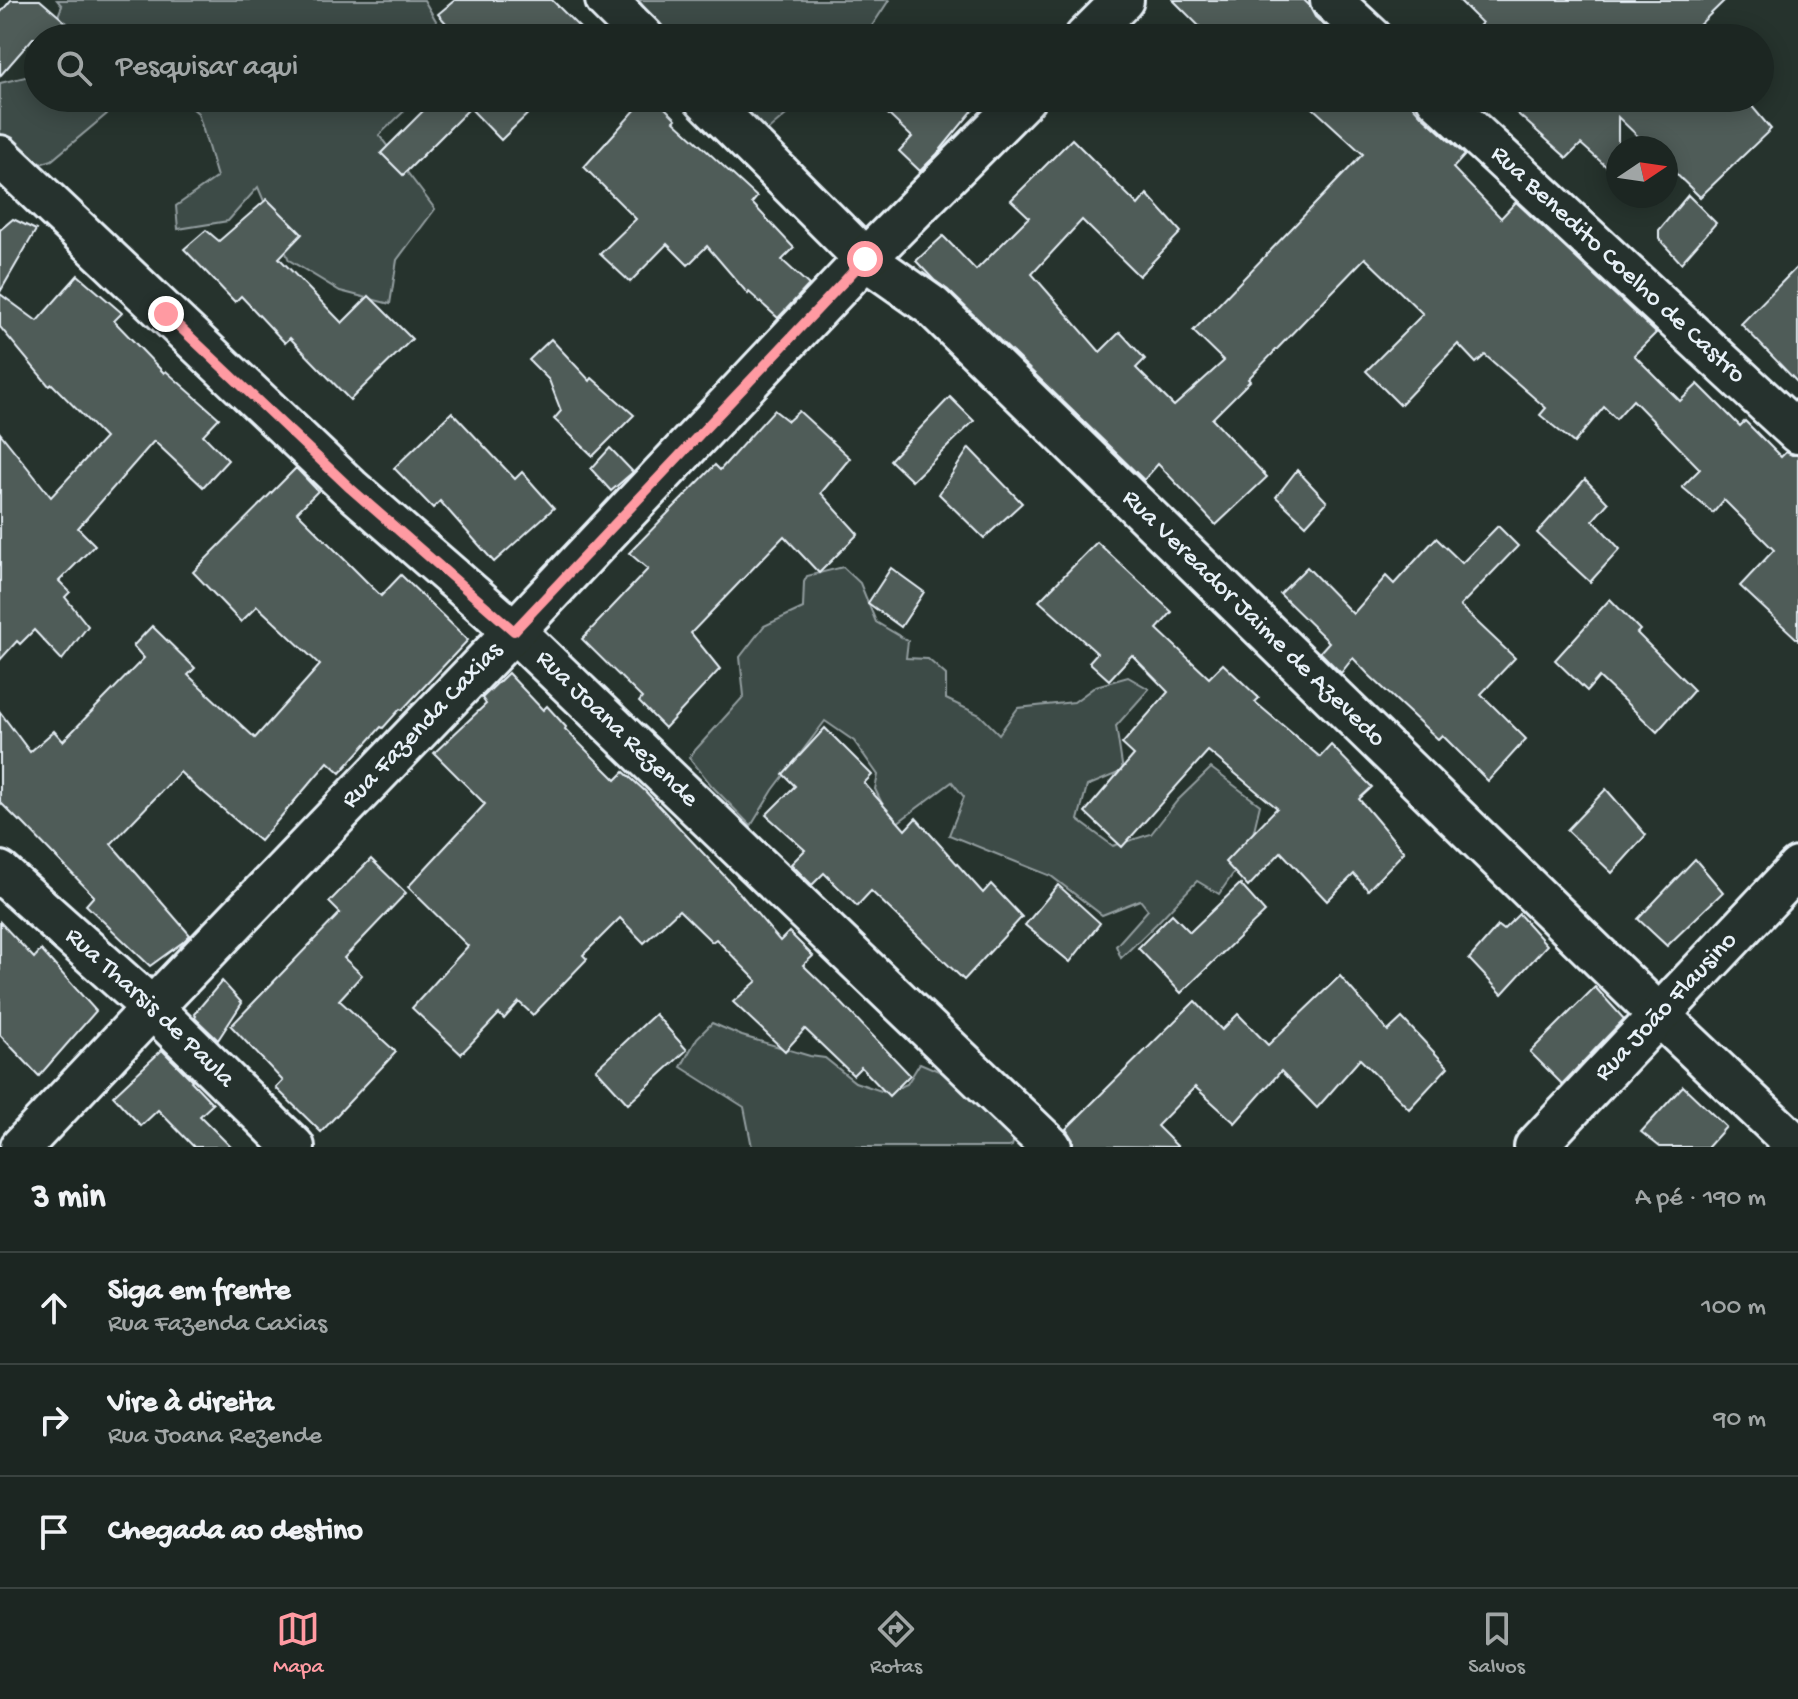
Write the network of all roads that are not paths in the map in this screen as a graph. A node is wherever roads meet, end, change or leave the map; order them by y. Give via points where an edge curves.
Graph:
1 (606, 0) edge
2 (1123, 0) edge
3 (1331, 0) edge
4 (630, 24) edge
5 (1099, 24) edge
6 (1357, 24) edge
7 (718, 112) edge
8 (1011, 112) edge
9 (1452, 112) edge
10 (0, 156) edge
11 (865, 259) junction
12 (1798, 433) edge
13 (514, 631) junction
14 (1798, 868) edge
15 (0, 872) edge
16 (152, 1008) junction
17 (1660, 1016) junction
18 (21, 1147) edge
19 (294, 1147) edge
20 (1051, 1147) edge
21 (1535, 1147) edge
22 (1798, 1147) edge

1 - 4 street
2 - 5 street
3 - 6 street
7 - 11 street, Rua Vereador Jaime de Azevedo
8 - 11 street, Rua Fazenda Caxias
9 - 12 street, Rua Benedito Coelho de Castro
10 - 13 street, Rua Joana Rezende via 350,488
11 - 13 street, Rua Fazenda Caxias
11 - 17 street, Rua Vereador Jaime de Azevedo via 932,306
13 - 16 street, Rua Fazenda Caxias
13 - 20 street, Rua Joana Rezende
14 - 17 street, Rua João Flausino
15 - 16 street, Rua Tharsis de Paula
16 - 18 street, Rua Fazenda Caxias
16 - 19 street, Rua Tharsis de Paula
17 - 21 street, Rua João Flausino
17 - 22 street, Rua Vereador Jaime de Azevedo

